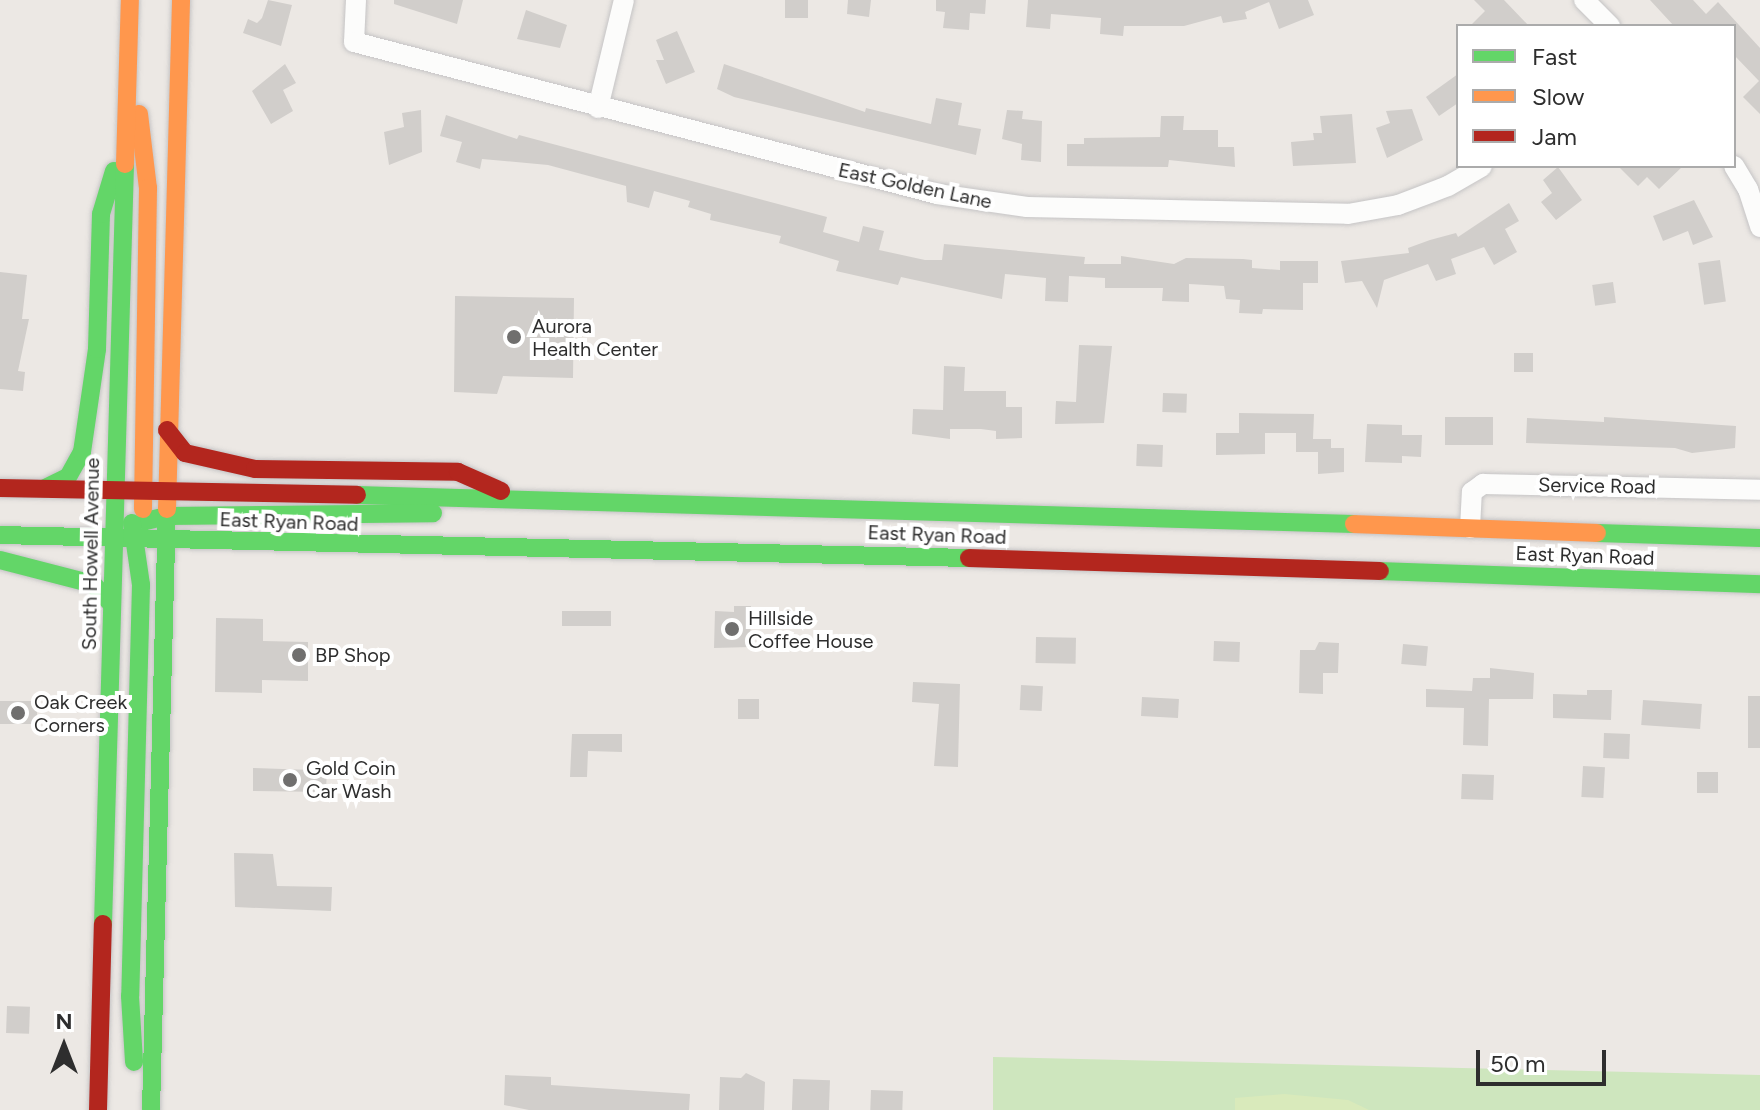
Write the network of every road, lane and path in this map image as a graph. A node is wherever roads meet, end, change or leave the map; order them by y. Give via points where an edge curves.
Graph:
1 (130, 0) edge
2 (181, 0) edge
3 (356, 0) edge
4 (624, 0) edge
5 (1584, 0) edge
6 (1608, 24) edge
7 (129, 33) junction
8 (598, 108) junction
9 (124, 138) junction
10 (1479, 168) edge
11 (1735, 168) edge
12 (1760, 227) edge
13 (167, 430) junction
14 (0, 488) edge
15 (45, 488) junction
16 (115, 489) junction
17 (141, 490) junction
18 (166, 490) junction
19 (1760, 490) edge
20 (514, 497) junction
21 (542, 498) junction
22 (146, 525) junction
23 (1470, 528) junction
24 (0, 535) edge
25 (1760, 538) edge
26 (113, 539) junction
27 (166, 540) junction
28 (0, 560) edge
29 (1760, 584) edge
30 (111, 603) junction
31 (98, 1110) edge
32 (137, 1110) edge
33 (151, 1110) edge

1 - 7 main road, South Howell Avenue
2 - 13 main road
3 - 8 street, East Golden Lane via 354,42
4 - 8 street
5 - 6 street
7 - 9 main road, South Howell Avenue
7 - 17 main road via 148,188
8 - 10 street, East Golden Lane via 937,194 1027,207 1348,214 1398,205
9 - 15 main road via 101,214 97,349 82,452 68,477
9 - 16 main road, South Howell Avenue
11 - 12 street
13 - 18 main road
13 - 20 main road via 185,453 255,469 458,472
14 - 15 main road, East Ryan Road
15 - 16 main road, East Ryan Road
16 - 17 main road, East Ryan Road
16 - 22 main road
16 - 26 main road, South Howell Avenue
17 - 18 main road, East Ryan Road
17 - 22 main road
18 - 20 main road, East Ryan Road
18 - 22 main road
19 - 23 street, Service Road via 1483,484 1472,492
20 - 21 main road, East Ryan Road
21 - 22 main road via 476,510
21 - 23 main road, East Ryan Road
22 - 26 main road, East Ryan Road
22 - 27 main road, East Ryan Road
22 - 27 main road
22 - 32 main road via 130,996
23 - 25 main road, East Ryan Road
24 - 26 main road, East Ryan Road
26 - 30 main road, South Howell Avenue
27 - 29 main road, East Ryan Road via 768,551
27 - 33 main road
28 - 30 main road via 93,584
30 - 31 main road, South Howell Avenue

